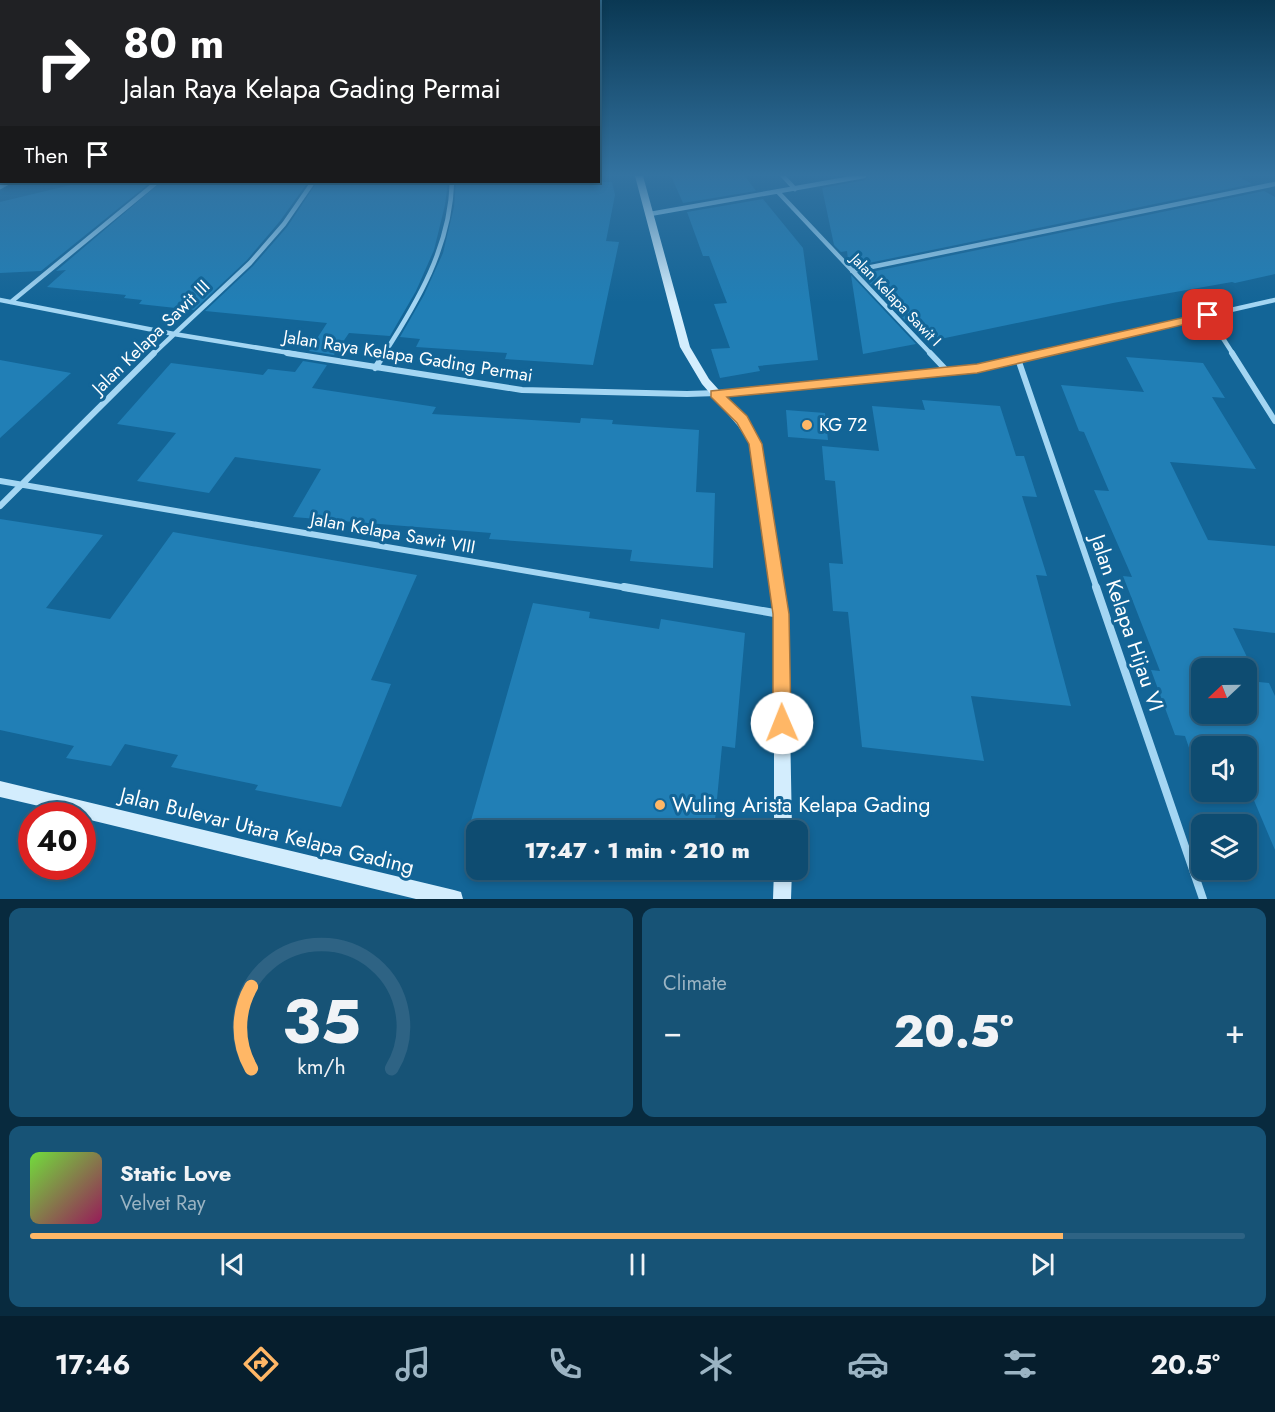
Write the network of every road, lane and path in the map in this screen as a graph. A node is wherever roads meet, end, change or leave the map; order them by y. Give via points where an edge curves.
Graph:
1 (113, 218) edge
2 (287, 218) edge
3 (449, 218) edge
4 (651, 218) edge
5 (802, 218) edge
6 (1110, 218) edge
7 (852, 271) junction
8 (0, 300) edge
9 (1275, 300) edge
10 (11, 302) junction
11 (1208, 315) junction
12 (174, 334) junction
13 (1018, 359) junction
14 (375, 368) junction
15 (948, 372) junction
16 (716, 394) junction
17 (1275, 421) edge
18 (0, 481) edge
19 (22, 485) junction
20 (0, 506) edge
21 (781, 614) junction
22 (0, 789) edge
23 (783, 820) edge
24 (783, 880) edge
25 (454, 899) edge
26 (782, 899) edge
27 (1203, 899) edge

1 - 10 street
2 - 12 street, Jalan Kelapa Sawit III via 267,245
3 - 14 street via 441,252
4 - 16 street via 685,347
5 - 7 street, Jalan Kelapa Sawit I
6 - 7 street
7 - 15 street, Jalan Kelapa Sawit I
8 - 10 street, Jalan Raya Kelapa Gading Permai
9 - 11 street, Jalan Raya Kelapa Gading Permai
10 - 12 street, Jalan Raya Kelapa Gading Permai
11 - 13 street, Jalan Raya Kelapa Gading Permai
11 - 17 street
12 - 14 street, Jalan Raya Kelapa Gading Permai
12 - 19 street, Jalan Kelapa Sawit III
13 - 15 street, Jalan Raya Kelapa Gading Permai
13 - 27 street, Jalan Kelapa Hijau VI
14 - 16 street, Jalan Raya Kelapa Gading Permai via 522,390
15 - 16 street, Jalan Raya Kelapa Gading Permai
16 - 21 street via 742,420 756,444
18 - 19 street, Jalan Kelapa Sawit VIII
19 - 20 street, Jalan Kelapa Sawit III
19 - 21 street, Jalan Kelapa Sawit VIII
21 - 23 street
22 - 25 street, Jalan Bulevar Utara Kelapa Gading
24 - 26 street

